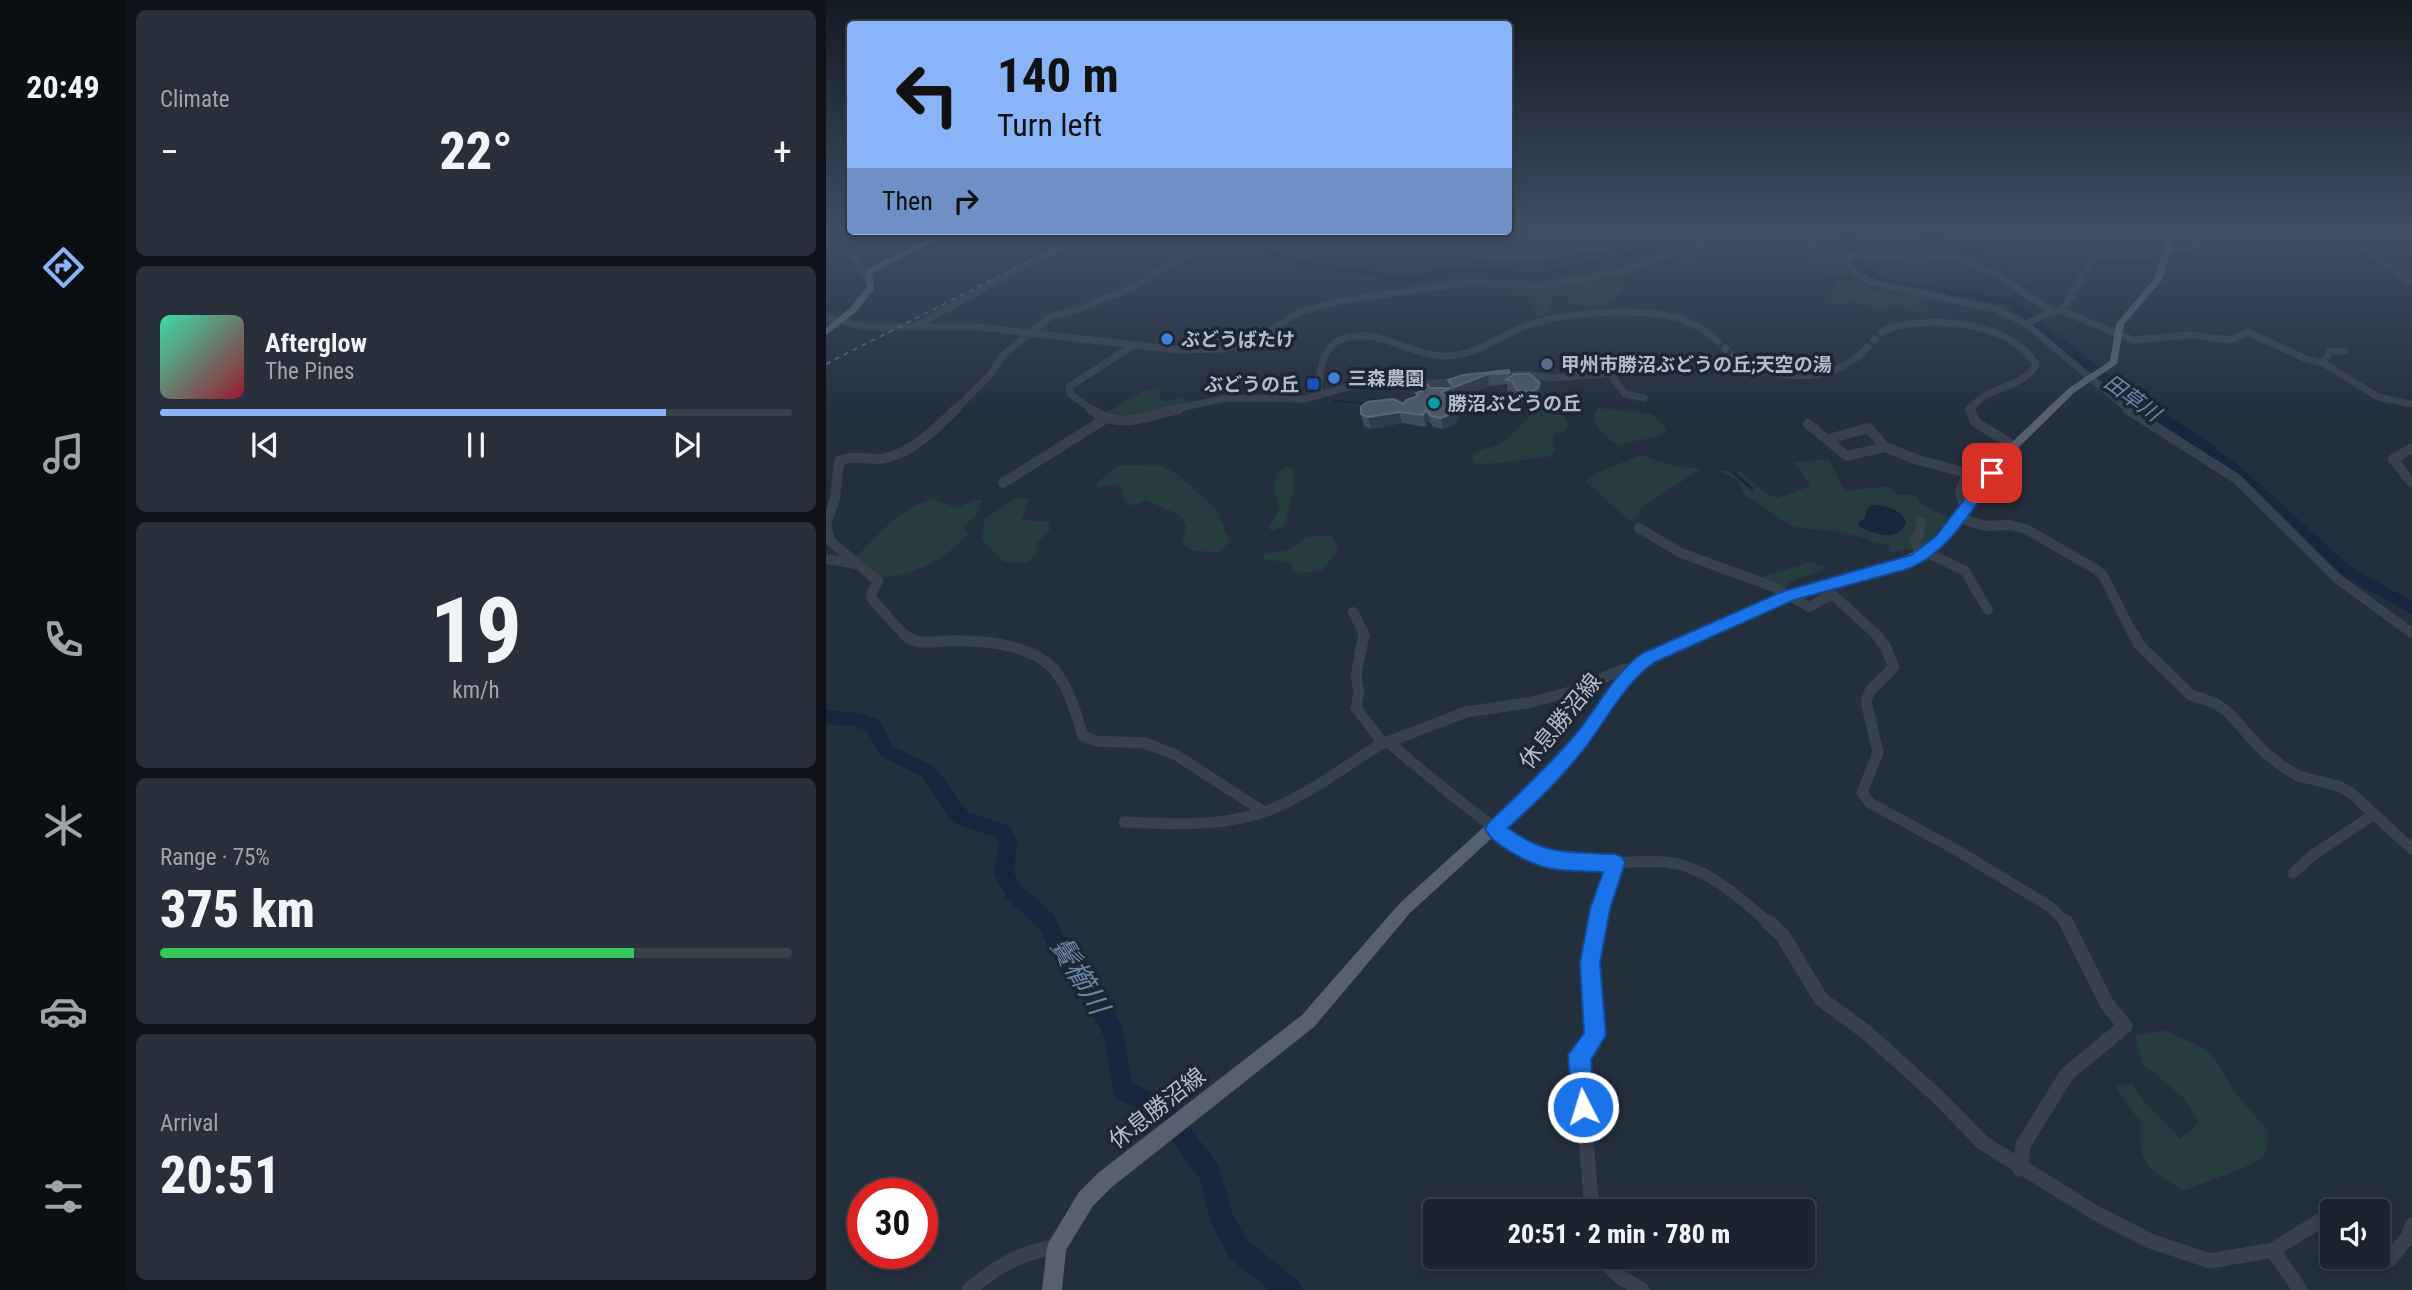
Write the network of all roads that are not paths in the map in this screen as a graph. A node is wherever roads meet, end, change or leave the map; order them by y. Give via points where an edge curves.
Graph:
1 (870, 292) edge
2 (976, 292) edge
3 (1122, 292) edge
4 (1400, 292) edge
5 (1925, 292) edge
6 (2023, 292) edge
7 (2075, 292) edge
8 (2147, 292) edge
9 (2052, 311) junction
10 (2062, 311) junction
11 (826, 318) edge
12 (839, 322) junction
13 (2026, 324) junction
14 (913, 327) junction
15 (826, 332) edge
16 (1034, 332) junction
17 (1881, 332) tunnel mouth
18 (2118, 334) junction
19 (1715, 339) tunnel mouth
20 (1135, 344) junction
21 (1865, 350) tunnel mouth
22 (2345, 351) dead end
23 (2323, 363) junction
24 (1752, 368) tunnel mouth
25 (2096, 375) junction
26 (1474, 378) edge
27 (1486, 378) edge
28 (1318, 396) junction
29 (1644, 398) dead end
30 (2412, 404) edge
31 (1105, 419) junction
32 (1808, 424) dead end
33 (1829, 439) junction
34 (2014, 446) junction
35 (1885, 447) junction
36 (2412, 448) edge
37 (839, 461) junction
38 (826, 467) edge
39 (1003, 483) dead end
40 (2412, 484) edge
41 (1962, 514) junction
42 (1921, 522) dead end
43 (1639, 528) dead end
44 (1926, 552) junction
45 (826, 559) edge
46 (856, 564) junction
47 (1789, 595) junction
48 (1988, 610) dead end
49 (1353, 612) dead end
50 (2412, 633) edge
51 (1630, 671) junction
52 (1386, 742) junction
53 (1264, 812) junction
54 (2373, 815) junction
55 (1124, 822) dead end
56 (1494, 829) junction
57 (2412, 849) edge
58 (1615, 863) junction
59 (2293, 873) dead end
60 (2020, 1168) junction
61 (1591, 1199) edge
62 (2320, 1223) edge
63 (2412, 1225) edge
64 (1057, 1247) junction
65 (2273, 1250) junction
66 (2390, 1259) edge
67 (1612, 1269) edge
68 (969, 1290) edge
69 (1052, 1290) edge
70 (1642, 1290) edge
71 (2301, 1290) edge

1 - 12 main road
2 - 14 street
3 - 16 street via 1074,312 1051,316
4 - 20 street via 1297,313 1257,339 1224,349 1178,350
5 - 13 street via 1987,307
6 - 9 street
7 - 10 street
8 - 18 main road, 休息勝沼線 via 2123,320
9 - 10 street
9 - 13 street
10 - 18 street
11 - 12 street
12 - 14 street
12 - 15 main road
13 - 25 street
14 - 16 street
16 - 20 street
16 - 37 street via 1002,356 992,373 936,429 890,457 854,456
17 - 34 street via 1911,323 1949,323 2005,337 2027,349 2036,365 2032,374 1977,401 1970,409 1975,422
18 - 23 street via 2133,340 2190,335 2230,340 2248,332
18 - 25 main road, 休息勝沼線 via 2117,357
19 - 28 street via 1689,321 1646,313 1542,321 1489,347 1446,356 1425,355 1359,336 1337,342 1328,350
20 - 31 street via 1069,387 1070,394
21 - 24 street via 1842,369 1824,374 1780,375
22 - 23 street via 2330,351
23 - 30 street via 2378,397
25 - 34 main road, 休息勝沼線 via 2058,402
25 - 50 street via 2130,411 2237,479 2339,580
26 - 28 street via 1441,383 1366,382
27 - 29 street via 1610,374 1625,394
28 - 31 street via 1226,398 1119,422
31 - 39 street
32 - 33 street
33 - 35 street via 1847,456
33 - 35 street via 1868,428
34 - 41 main road, 休息勝沼線
35 - 41 street via 1908,460 1966,473 1960,485
36 - 40 street via 2393,459
37 - 38 street
37 - 46 street via 835,499 826,524 830,541
41 - 44 main road, 休息勝沼線
41 - 54 street via 1985,526 2026,529 2097,570 2139,645 2191,695 2228,712 2282,766 2314,781 2339,786
42 - 44 street via 1914,541
43 - 47 street via 1681,553
44 - 47 main road, 休息勝沼線 via 1904,564
44 - 48 street via 1965,571
45 - 46 street
46 - 53 street via 878,580 872,599 907,638 994,644 1045,659 1071,701 1083,736 1095,741 1144,743 1176,755
47 - 51 main road, 休息勝沼線 via 1649,657
47 - 60 street via 1809,607 1832,594 1892,655 1894,667 1866,701 1878,752 1862,793 1870,803 2049,906 2070,926 2107,1004 2124,1026 2067,1074 2023,1145
49 - 52 street via 1365,637 1356,676 1356,708
51 - 52 street via 1624,669 1550,697 1466,712
51 - 56 main road, 休息勝沼線 via 1582,739
52 - 53 street
52 - 56 street
53 - 55 street via 1222,819
54 - 57 street
54 - 59 street
56 - 58 street via 1525,850 1552,860
56 - 64 main road, 休息勝沼線 via 1407,906 1336,995 1308,1021 1105,1180 1086,1199
58 - 60 street via 1667,862 1731,889 1783,936 1821,999 1866,1032 1983,1143
58 - 61 street via 1590,963 1595,1035 1579,1055
60 - 65 street via 2094,1212 2162,1245 2210,1261
62 - 65 street
63 - 66 street
64 - 68 street via 1030,1250 997,1265
64 - 69 main road, 休息勝沼線
65 - 71 street
67 - 70 street

